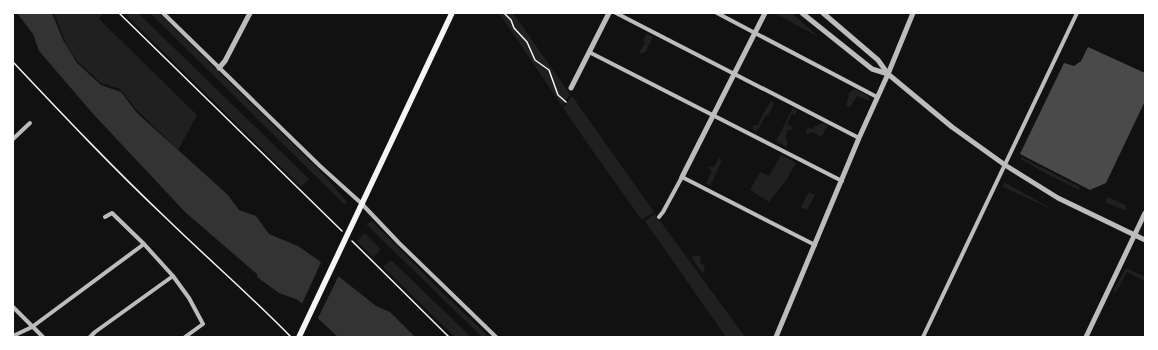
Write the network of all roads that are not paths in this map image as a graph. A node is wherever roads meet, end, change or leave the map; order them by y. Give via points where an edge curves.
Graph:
1 (163, 13) edge
2 (250, 13) edge
3 (452, 13) edge
4 (609, 13) edge
5 (616, 13) edge
6 (717, 13) edge
7 (765, 13) edge
8 (802, 13) edge
9 (823, 13) edge
10 (913, 13) edge
11 (1077, 13) edge
12 (755, 33) junction
13 (590, 52) junction
14 (219, 68) junction
15 (734, 74) junction
16 (888, 74) junction
17 (571, 88) dead end
18 (877, 97) junction
19 (713, 115) junction
20 (30, 123) dead end
21 (859, 138) junction
22 (13, 139) edge
23 (1005, 165) junction
24 (682, 177) junction
25 (842, 181) junction
26 (362, 203) junction
27 (1145, 213) edge
28 (105, 217) dead end
29 (659, 217) dead end
30 (1135, 235) junction
31 (1145, 240) edge
32 (144, 244) junction
33 (815, 245) junction
34 (173, 276) junction
35 (13, 306) edge
36 (32, 326) junction
37 (13, 336) edge
38 (43, 337) edge
39 (90, 337) edge
40 (185, 337) edge
41 (299, 337) edge
42 (496, 337) edge
43 (776, 337) edge
44 (923, 337) edge
45 (1086, 337) edge

1 - 14 street
2 - 14 street
3 - 26 main road
4 - 13 street
5 - 15 street
6 - 12 street
7 - 12 street
8 - 16 street via 872,69
9 - 16 street via 878,60
10 - 16 street
11 - 23 street
12 - 15 street
12 - 18 street
13 - 17 street
13 - 19 street
14 - 26 street
15 - 19 street
15 - 21 street
16 - 18 street
16 - 23 street via 952,127
18 - 21 street
19 - 24 street
19 - 25 street
20 - 22 street
21 - 25 street
23 - 30 street via 1058,198
23 - 44 street
24 - 29 street
24 - 33 street
25 - 33 street
26 - 41 main road
26 - 42 street via 399,243
27 - 30 street
28 - 32 street via 112,212
30 - 31 street
30 - 45 street
32 - 34 street
32 - 36 street
33 - 43 street
34 - 39 street
34 - 40 street via 203,324
35 - 36 street
36 - 37 street
36 - 38 street

